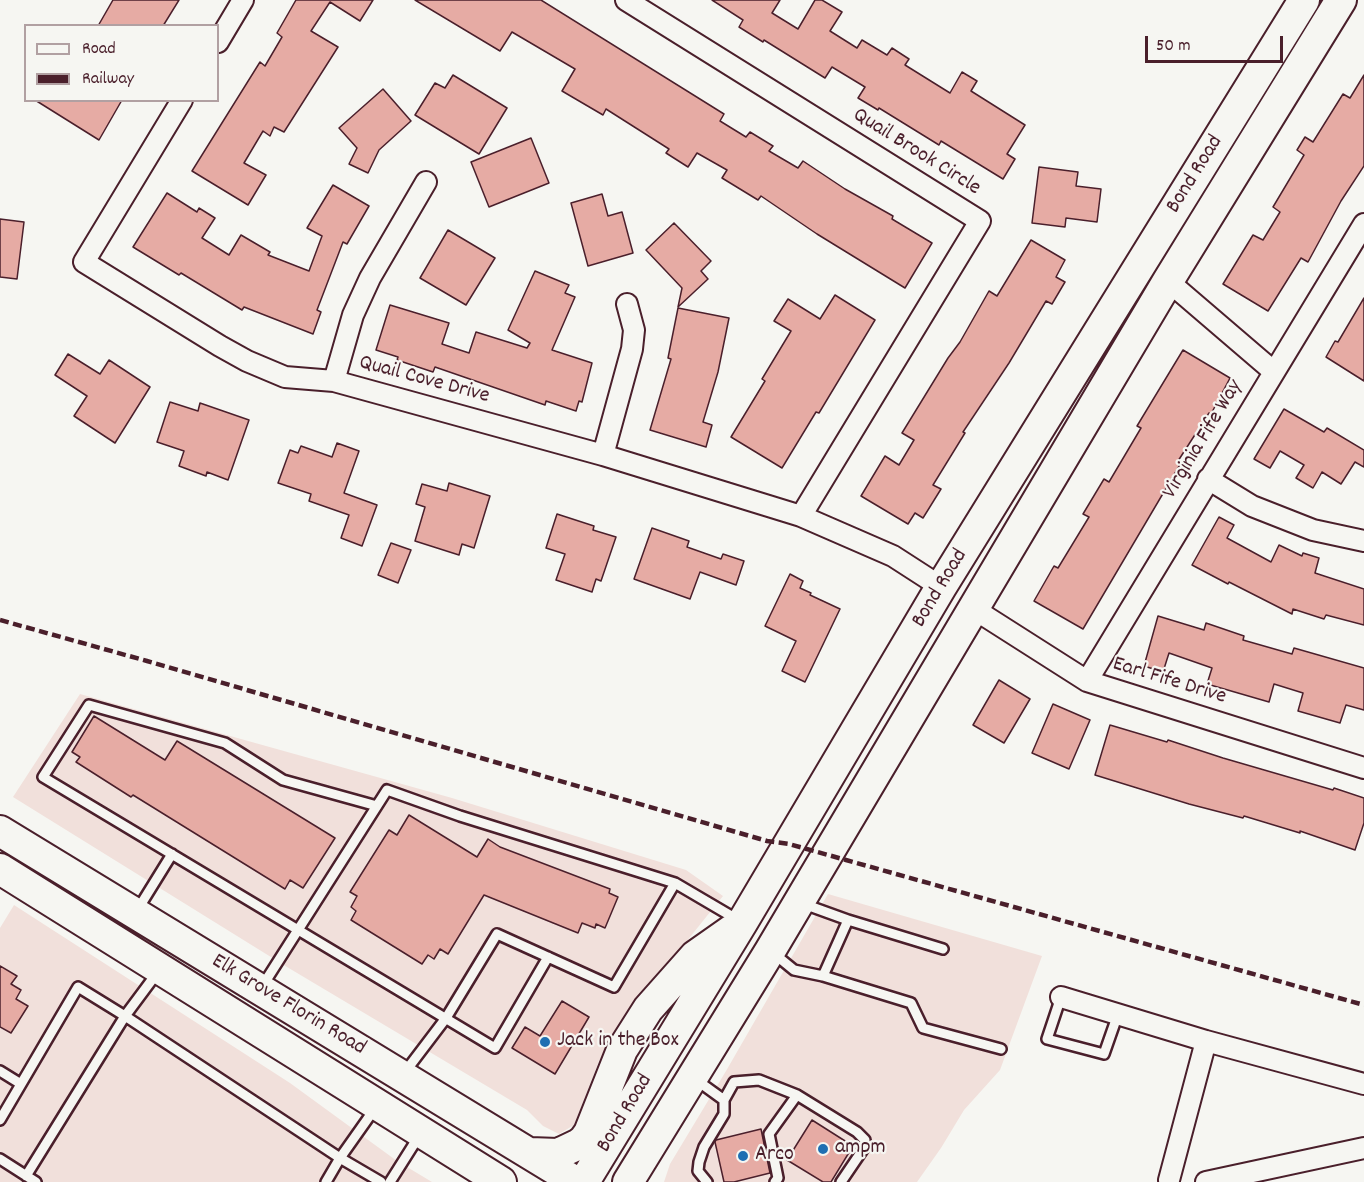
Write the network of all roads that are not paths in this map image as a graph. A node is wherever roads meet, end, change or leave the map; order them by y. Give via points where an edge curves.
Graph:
1 (243, 0) edge
2 (626, 0) edge
3 (1304, 0) edge
4 (1341, 0) edge
5 (219, 40) edge
6 (181, 102) edge
7 (1241, 103) junction
8 (426, 182) dead end
9 (1364, 224) edge
10 (1168, 281) junction
11 (627, 304) dead end
12 (1273, 371) junction
13 (333, 381) junction
14 (1053, 406) junction
15 (603, 455) junction
16 (1208, 479) junction
17 (801, 516) junction
18 (1364, 541) edge
19 (941, 587) junction
20 (974, 609) junction
21 (1087, 681) junction
22 (1364, 768) edge
23 (870, 784) junction
24 (377, 806) junction
25 (0, 831) edge
26 (172, 854) junction
27 (10, 875) edge
28 (675, 883) junction
29 (799, 903) junction
30 (135, 914) junction
31 (848, 920) junction
32 (742, 923) junction
33 (298, 930) junction
34 (943, 949) dead end
35 (770, 951) junction
36 (548, 957) junction
37 (161, 968) junction
38 (233, 974) junction
39 (823, 976) junction
40 (260, 990) junction
41 (1061, 997) joint
42 (1118, 1014) junction
43 (125, 1016) junction
44 (446, 1018) junction
45 (1206, 1041) junction
46 (1001, 1049) dead end
47 (0, 1071) edge
48 (403, 1075) junction
49 (692, 1078) junction
50 (21, 1084) junction
51 (1364, 1084) edge
52 (797, 1095) junction
53 (724, 1100) junction
54 (377, 1105) junction
55 (0, 1120) edge
56 (421, 1133) junction
57 (1364, 1148) edge
58 (530, 1153) junction
59 (340, 1158) junction
60 (0, 1159) edge
61 (26, 1176) junction
62 (1165, 1181) edge
63 (36, 1182) edge
64 (326, 1182) edge
65 (381, 1182) edge
66 (390, 1182) edge
67 (501, 1182) edge
68 (576, 1182) edge
69 (584, 1182) edge
70 (628, 1182) edge
71 (707, 1182) edge
72 (775, 1182) edge
73 (841, 1182) edge
74 (1206, 1182) edge

1 - 5 street
2 - 17 street, Quail Brook Circle via 980,221
3 - 7 main road, Bond Road
4 - 10 main road, Bond Road
6 - 13 street, Quail Cove Drive via 84,262 247,361 285,377
7 - 10 main road via 1233,137 1161,259 1162,274
7 - 14 main road, Bond Road
8 - 13 street via 370,278 353,315
9 - 12 street, Virginia Fife Way
10 - 12 street
10 - 20 main road, Bond Road
11 - 15 street via 634,330 632,349
12 - 16 street, Virginia Fife Way
13 - 15 street, Quail Cove Drive
14 - 19 main road, Bond Road
14 - 20 main road via 1051,437 976,562 967,584 968,602
15 - 17 street, Quail Cove Drive
16 - 18 street via 1252,506 1313,530
16 - 21 street, Virginia Fife Way
17 - 19 street, Quail Cove Drive via 892,556
19 - 23 main road via 940,624 899,696 878,744
19 - 32 main road, Bond Road
20 - 21 street, Earl Fife Drive
20 - 23 main road, Bond Road
21 - 22 street, Earl Fife Drive
23 - 29 main road, Bond Road
24 - 26 lane via 283,780 225,743 90,705 43,777
24 - 28 lane via 387,790
24 - 33 lane
25 - 30 main road, Elk Grove Florin Road
26 - 30 lane
26 - 33 lane
27 - 30 main road via 73,894 115,917
27 - 37 main road, Elk Grove Florin Road
28 - 32 lane
28 - 36 lane via 614,987
29 - 31 lane
29 - 35 main road, Bond Road
30 - 38 main road, Elk Grove Florin Road
31 - 34 lane
31 - 39 lane
32 - 58 main road via 695,956 648,1009 622,1050 584,1140 558,1154
32 - 69 main road, Bond Road
33 - 40 lane
33 - 44 lane
35 - 39 lane via 794,970
35 - 49 main road, Bond Road
36 - 44 lane via 497,934
36 - 44 lane via 495,1048
37 - 38 main road via 171,960 182,961 204,975
37 - 43 lane
37 - 54 main road, Elk Grove Florin Road
38 - 40 main road, Elk Grove Florin Road
39 - 46 lane via 912,1003 923,1028
40 - 48 main road, Elk Grove Florin Road
41 - 42 street
41 - 42 lane via 1047,1039 1104,1054
42 - 45 street
43 - 50 lane via 78,987
43 - 59 lane
43 - 61 lane
44 - 48 lane
45 - 51 street
45 - 62 street
47 - 50 lane
48 - 58 main road, Elk Grove Florin Road
49 - 53 lane
49 - 70 main road, Bond Road
50 - 55 lane
52 - 53 lane via 759,1080 734,1082
52 - 72 lane via 769,1134 778,1178
52 - 73 lane via 865,1140 864,1148
53 - 71 lane via 723,1114 699,1162 698,1171
54 - 56 main road, Elk Grove Florin Road
54 - 59 lane
56 - 66 lane
56 - 67 main road, Elk Grove Florin Road
57 - 74 street
58 - 68 main road, Elk Grove Florin Road
59 - 64 lane
59 - 65 lane
60 - 61 lane
61 - 63 lane

